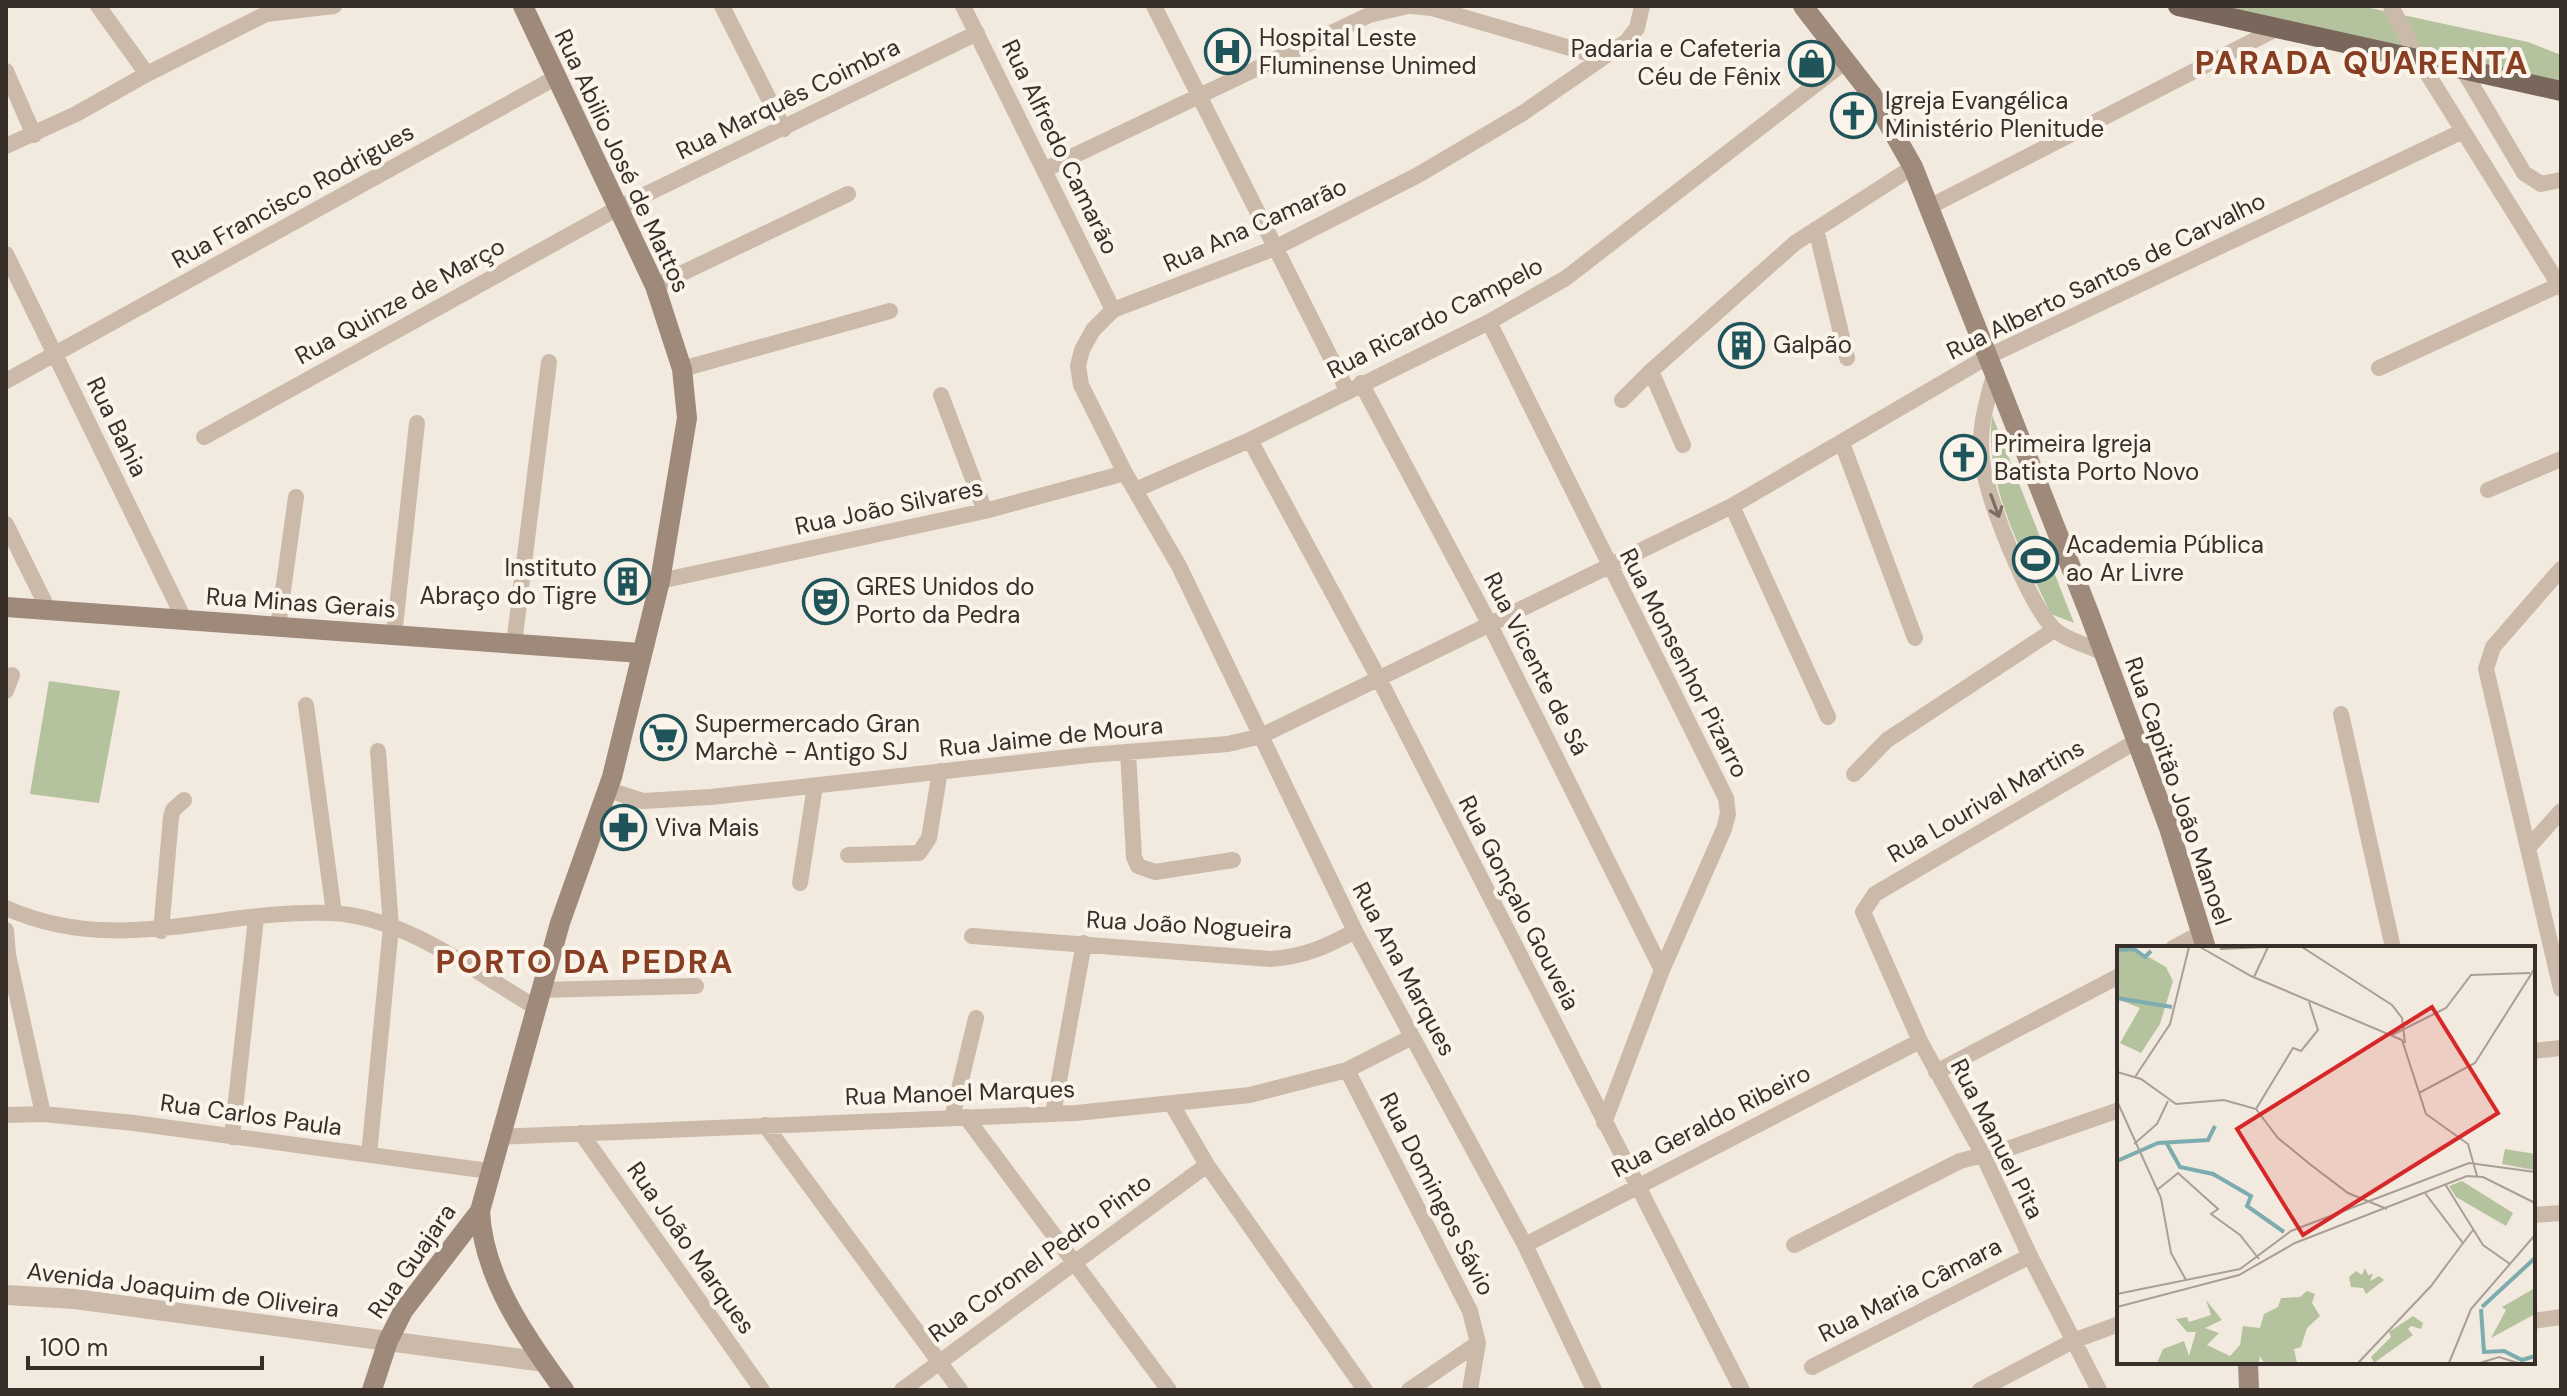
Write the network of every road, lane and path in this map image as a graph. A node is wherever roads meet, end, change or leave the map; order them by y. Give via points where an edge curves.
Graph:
1 (98, 6) edge
2 (334, 6) edge
3 (523, 6) edge
4 (722, 6) edge
5 (963, 6) edge
6 (1154, 6) edge
7 (1410, 6) edge
8 (1642, 6) edge
9 (1803, 6) edge
10 (2178, 6) edge
11 (2391, 6) edge
12 (261, 10) edge
13 (2278, 28) junction
14 (977, 33) junction
15 (1601, 57) junction
16 (2417, 57) junction
17 (1846, 61) junction
18 (2462, 68) junction
19 (6, 71) edge
20 (147, 74) junction
21 (555, 78) junction
22 (2561, 91) edge
23 (1201, 96) junction
24 (784, 129) junction
25 (2463, 131) junction
26 (34, 135) junction
27 (6, 146) edge
28 (1913, 167) junction
29 (1046, 169) junction
30 (2561, 180) edge
31 (848, 194) dead end
32 (620, 207) junction
33 (1929, 207) junction
34 (1816, 229) junction
35 (1275, 248) junction
36 (6, 254) edge
37 (655, 286) junction
38 (2560, 287) edge
39 (1113, 310) junction
40 (890, 311) dead end
41 (1489, 322) junction
42 (56, 355) junction
43 (1847, 358) dead end
44 (549, 362) dead end
45 (1990, 366) junction
46 (2379, 368) dead end
47 (682, 369) junction
48 (1651, 371) junction
49 (6, 381) edge
50 (1354, 387) junction
51 (941, 395) dead end
52 (1622, 400) dead end
53 (417, 423) dead end
54 (204, 437) dead end
55 (1250, 440) junction
56 (1842, 443) junction
57 (1683, 445) dead end
58 (2561, 459) edge
59 (1125, 473) junction
60 (1135, 490) junction
61 (2488, 490) dead end
62 (296, 497) dead end
63 (1732, 506) junction
64 (985, 511) junction
65 (6, 524) edge
66 (1608, 566) junction
67 (2561, 569) edge
68 (660, 581) junction
69 (6, 607) edge
70 (49, 611) junction
71 (185, 621) junction
72 (1489, 623) junction
73 (278, 627) junction
74 (2054, 630) junction
75 (394, 636) junction
76 (1915, 638) dead end
77 (514, 644) junction
78 (2101, 652) junction
79 (641, 653) junction
80 (12, 675) dead end
81 (1378, 677) junction
82 (6, 691) edge
83 (306, 705) dead end
84 (2341, 714) dead end
85 (1828, 717) dead end
86 (1261, 736) junction
87 (2135, 742) junction
88 (378, 751) dead end
89 (1128, 752) junction
90 (940, 771) junction
91 (1854, 774) dead end
92 (815, 786) junction
93 (608, 790) junction
94 (184, 800) dead end
95 (2561, 811) edge
96 (2528, 848) junction
97 (848, 855) dead end
98 (1233, 860) dead end
99 (800, 883) dead end
100 (1865, 906) joint
101 (6, 908) edge
102 (334, 913) junction
103 (256, 918) junction
104 (391, 927) junction
105 (6, 930) edge
106 (161, 931) junction
107 (1355, 931) junction
108 (972, 936) dead end
109 (2204, 940) edge
110 (1084, 943) junction
111 (2181, 946) edge
112 (2393, 946) edge
113 (7, 955) edge
114 (1662, 970) junction
115 (2117, 977) edge
116 (696, 986) dead end
117 (2561, 989) edge
118 (538, 998) junction
119 (976, 1018) dead end
120 (1412, 1037) junction
121 (1920, 1041) junction
122 (2561, 1048) edge
123 (2535, 1051) edge
124 (1347, 1070) junction
125 (1936, 1072) junction
126 (1171, 1103) junction
127 (2117, 1111) edge
128 (43, 1114) junction
129 (1053, 1114) junction
130 (6, 1115) edge
131 (959, 1117) junction
132 (1604, 1123) junction
133 (765, 1125) junction
134 (581, 1133) junction
135 (232, 1137) junction
136 (498, 1137) junction
137 (369, 1155) junction
138 (1983, 1155) junction
139 (1207, 1165) junction
140 (489, 1171) junction
141 (1634, 1177) junction
142 (480, 1211) junction
143 (2561, 1213) edge
144 (2535, 1215) edge
145 (1525, 1245) junction
146 (1794, 1245) dead end
147 (2030, 1256) junction
148 (1073, 1263) junction
149 (6, 1295) edge
150 (2561, 1317) edge
151 (2535, 1321) edge
152 (2117, 1325) edge
153 (388, 1341) junction
154 (2073, 1341) junction
155 (1478, 1343) junction
156 (544, 1362) junction
157 (939, 1362) junction
158 (2248, 1364) edge
159 (1812, 1367) dead end
160 (372, 1390) edge
161 (564, 1390) edge
162 (762, 1390) edge
163 (902, 1390) edge
164 (960, 1390) edge
165 (1169, 1390) edge
166 (1365, 1390) edge
167 (1409, 1390) edge
168 (1470, 1390) edge
169 (1594, 1390) edge
170 (1742, 1390) edge
171 (1980, 1390) edge
172 (2099, 1390) edge
173 (2249, 1390) edge

1 - 20 street
2 - 12 street
3 - 21 main road, Rua Abilio José de Mattos
4 - 24 street
5 - 14 street, Rua Alfredo Camarão
6 - 23 street, Rua Vicente de Sá
7 - 15 street
7 - 23 street via 1369,15
8 - 15 street, Rua Ana Camarão via 1637,28 1627,41
9 - 17 main road, Rua Capitão João Manoel
10 - 13 main road
11 - 16 street
12 - 20 street
13 - 16 main road
13 - 33 street
14 - 24 street, Rua Marquês Coimbra
14 - 29 street, Rua Alfredo Camarão
15 - 35 street, Rua Ana Camarão via 1470,145
16 - 18 main road
16 - 25 street
17 - 28 main road, Rua Capitão João Manoel
17 - 41 street, Rua Ricardo Campelo via 1566,278
18 - 22 main road
18 - 30 street via 2524,173 2541,184
19 - 26 street
20 - 26 street
21 - 32 main road, Rua Abilio José de Mattos
21 - 42 street, Rua Francisco Rodrigues
23 - 29 street
23 - 35 street, Rua Vicente de Sá
24 - 32 street, Rua Marquês Coimbra
25 - 38 street
25 - 45 street, Rua Alberto Santos de Carvalho
26 - 27 street
28 - 33 main road, Rua Capitão João Manoel
28 - 34 street
29 - 39 street, Rua Alfredo Camarão
31 - 37 street
32 - 37 main road, Rua Abilio José de Mattos
32 - 54 street, Rua Quinze de Março
33 - 45 main road, Rua Capitão João Manoel
34 - 43 street
34 - 48 street
35 - 39 street, Rua Ana Camarão
35 - 50 street, Rua Vicente de Sá
36 - 42 street, Rua Bahia
37 - 47 main road, Rua Abilio José de Mattos
38 - 46 street
39 - 59 street via 1093,330 1078,366 1081,385
40 - 47 street
41 - 50 street, Rua Ricardo Campelo
41 - 66 street, Rua Monsenhor Pizarro
42 - 49 street, Rua Francisco Rodrigues
42 - 71 street, Rua Bahia
44 - 77 street
45 - 56 street, Rua Alberto Santos de Carvalho
45 -> 74 street via 1982,461 2014,554
45 - 78 main road, Rua Capitão João Manoel
47 - 68 main road, Rua Abilio José de Mattos via 684,447
48 - 52 street
48 - 57 street
50 - 55 street, Rua Ricardo Campelo
50 - 72 street, Rua Vicente de Sá
51 - 64 street
53 - 75 street
55 - 60 street, Rua Ricardo Campelo
55 - 81 street, Rua Gonçalo Gouveia
56 - 63 street, Rua Alberto Santos de Carvalho
56 - 76 street
58 - 61 street
59 - 60 street
59 - 64 street, Rua João Silvares
60 - 86 street, Rua Ana Marques via 1179,566
62 - 73 street
63 - 66 street, Rua Alberto Santos de Carvalho
63 - 85 street
64 - 68 street, Rua João Silvares
65 - 70 street
66 - 72 street, Rua Alberto Santos de Carvalho
66 - 114 street, Rua Monsenhor Pizarro via 1719,783 1728,814
67 - 96 street via 2488,656 2488,683
68 - 79 main road, Rua Abilio José de Mattos
69 - 70 main road, Rua Minas Gerais
70 - 71 main road, Rua Minas Gerais
71 - 73 main road, Rua Minas Gerais
72 - 81 street, Rua Jaime de Moura
72 - 114 street, Rua Vicente de Sá
73 - 75 main road, Rua Minas Gerais
74 - 78 street, Rua Capitão João Manoel
74 - 91 street via 1887,740
75 - 77 main road, Rua Minas Gerais
77 - 79 main road, Rua Minas Gerais
78 - 87 main road, Rua Capitão João Manoel
79 - 93 main road, Rua Abilio José de Mattos
80 - 82 street
81 - 86 street, Rua Jaime de Moura
81 - 132 street, Rua Gonçalo Gouveia
83 - 102 street
84 - 112 street
86 - 89 street, Rua Jaime de Moura via 1228,744
86 - 107 street, Rua Ana Marques
87 - 100 street, Rua Lourival Martins via 1875,894
87 - 109 main road, Rua Capitão João Manoel
88 - 104 street
89 - 90 street, Rua Jaime de Moura
89 - 98 street via 1138,866 1155,872
90 - 92 street, Rua Jaime de Moura
90 - 97 street via 929,838 919,853
92 - 93 street, Rua Jaime de Moura via 643,801
92 - 99 street
93 - 118 main road, Rua Abilio José de Mattos
94 - 106 street via 171,817
95 - 96 street
96 - 117 street
100 - 121 street, Rua Manuel Pita via 1865,923
101 - 106 street via 85,930
102 - 103 street
102 - 104 street
103 - 106 street
103 - 135 street
104 - 118 street
104 - 137 street
105 - 113 street
107 - 110 street, Rua João Nogueira via 1296,958
107 - 120 street, Rua Ana Marques
108 - 110 street, Rua João Nogueira
109 - 111 street
110 - 129 street
113 - 128 street
114 - 132 street, Rua Monsenhor Pizarro
115 - 125 street
116 - 118 street
118 - 136 main road, Rua Abilio José de Mattos
119 - 131 street
120 - 124 street, Rua Manoel Marques
120 - 145 street, Rua Ana Marques
121 - 125 street, Rua Manuel Pita
121 - 141 street, Rua Geraldo Ribeiro
122 - 123 street
124 - 126 street, Rua Manoel Marques via 1250,1095
124 - 155 street, Rua Domingos Sávio via 1470,1311
125 - 138 street, Rua Manuel Pita
126 - 129 street, Rua Manoel Marques
126 - 139 street
127 - 138 street
128 - 130 street, Rua Carlos Paula
128 - 135 street, Rua Carlos Paula
129 - 131 street, Rua Manoel Marques
131 - 133 street, Rua Manoel Marques
131 - 148 street
132 - 141 street, Rua Gonçalo Gouveia
133 - 134 street, Rua Manoel Marques
133 - 157 street
134 - 136 street, Rua Manoel Marques
134 - 162 street, Rua João Marques
135 - 137 street, Rua Carlos Paula
136 - 140 main road, Rua Abilio José de Mattos
137 - 140 street, Rua Carlos Paula
138 - 146 street via 1940,1169
138 - 147 street, Rua Manuel Pita
139 - 148 street, Rua Coronel Pedro Pinto
139 - 166 street
140 - 142 main road, Rua Abilio José de Mattos
141 - 145 street, Rua Geraldo Ribeiro
141 - 170 street, Rua Gonçalo Gouveia
142 - 153 main road, Rua Guajara via 403,1311
142 - 156 main road, Rua Abilio José de Mattos via 486,1257
143 - 144 street
145 - 169 street, Rua Ana Marques
147 - 154 street, Rua Manuel Pita
147 - 159 street, Rua Maria Câmara
148 - 157 street, Rua Coronel Pedro Pinto
148 - 165 street
149 - 153 street, Avenida Joaquim de Oliveira via 75,1299
150 - 151 street
152 - 154 street
153 - 156 street, Avenida Joaquim de Oliveira
153 - 160 main road, Rua Guajara
154 - 171 street
154 - 172 street, Rua Manuel Pita
155 - 167 street
155 - 168 street, Rua Domingos Sávio
156 - 161 main road, Rua Abilio José de Mattos
157 - 163 street, Rua Coronel Pedro Pinto
157 - 164 street
158 - 173 main road

